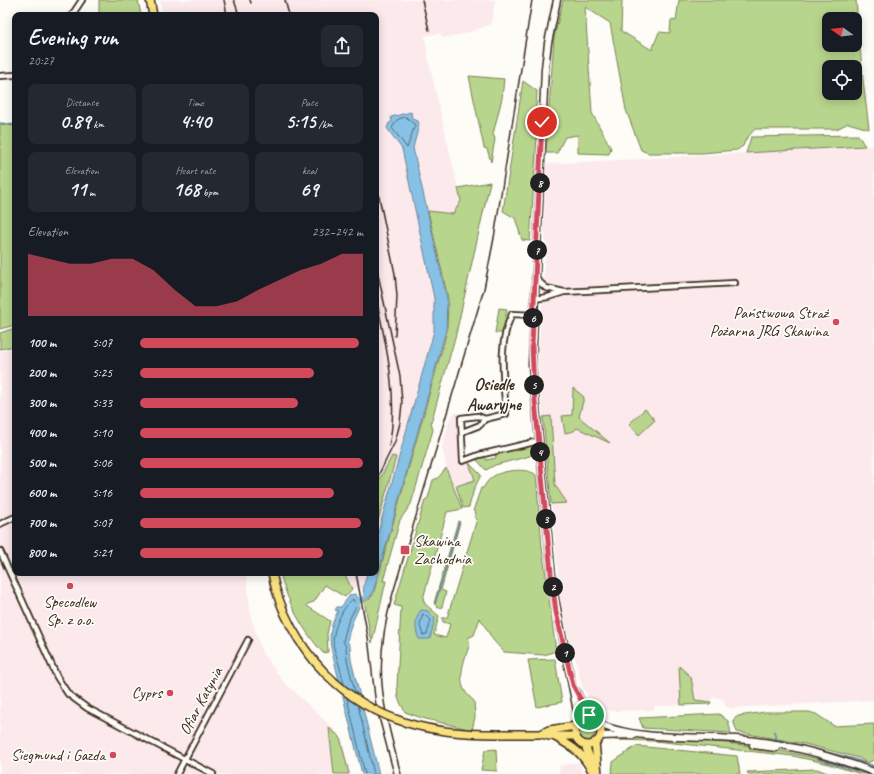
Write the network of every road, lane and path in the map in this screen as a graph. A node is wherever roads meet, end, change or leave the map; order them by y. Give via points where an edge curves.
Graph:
1 (82, 0) edge
2 (150, 0) edge
3 (557, 0) edge
4 (74, 12) edge
5 (152, 12) edge
6 (12, 75) edge
7 (0, 76) edge
8 (535, 278) junction
9 (735, 283) dead end
10 (546, 288) junction
11 (535, 290) junction
12 (564, 292) junction
13 (534, 299) junction
14 (534, 315) junction
15 (485, 419) junction
16 (462, 432) junction
17 (539, 441) junction
18 (12, 518) edge
19 (0, 524) edge
20 (0, 552) edge
21 (273, 576) edge
22 (248, 640) dead end
23 (573, 685) junction
24 (592, 719) junction
25 (598, 723) junction
26 (578, 724) junction
27 (541, 734) junction
28 (641, 734) junction
29 (553, 736) junction
30 (576, 736) junction
31 (600, 736) junction
32 (596, 742) junction
33 (585, 745) junction
34 (185, 758) junction
35 (874, 772) edge
36 (177, 774) edge
37 (213, 774) edge
38 (596, 774) edge

1 - 4 street
2 - 5 main road
3 - 8 main road via 545,68
6 - 7 street
8 - 10 street
8 - 11 main road
9 - 12 street
10 - 11 street
10 - 12 street
11 - 13 main road
12 - 13 street
13 - 14 main road
14 - 15 street via 512,314 510,318 503,341 506,414
14 - 17 main road via 532,365
15 - 16 street via 480,425
15 - 16 street via 478,416 462,418
16 - 17 street via 463,461
17 - 23 main road via 553,592
18 - 19 street
20 - 34 street via 57,677 68,694 87,708
21 - 27 main road, bridge via 279,600 293,630 308,653 325,674 364,704 386,716 435,731 466,734
22 - 34 street, Ofiar Katynia
23 - 24 main road
23 - 26 main road
24 - 25 main road
24 - 26 main road via 586,718
25 - 28 main road via 613,729
25 - 31 main road
26 - 27 main road
26 - 30 main road
27 - 29 main road
28 - 31 main road
28 - 35 main road via 766,742
29 - 30 main road
29 - 38 main road via 580,752
30 - 33 main road via 580,743
31 - 32 main road
32 - 33 main road
32 - 38 main road
33 - 38 main road
34 - 36 street, Ofiar Katynia
34 - 37 street

